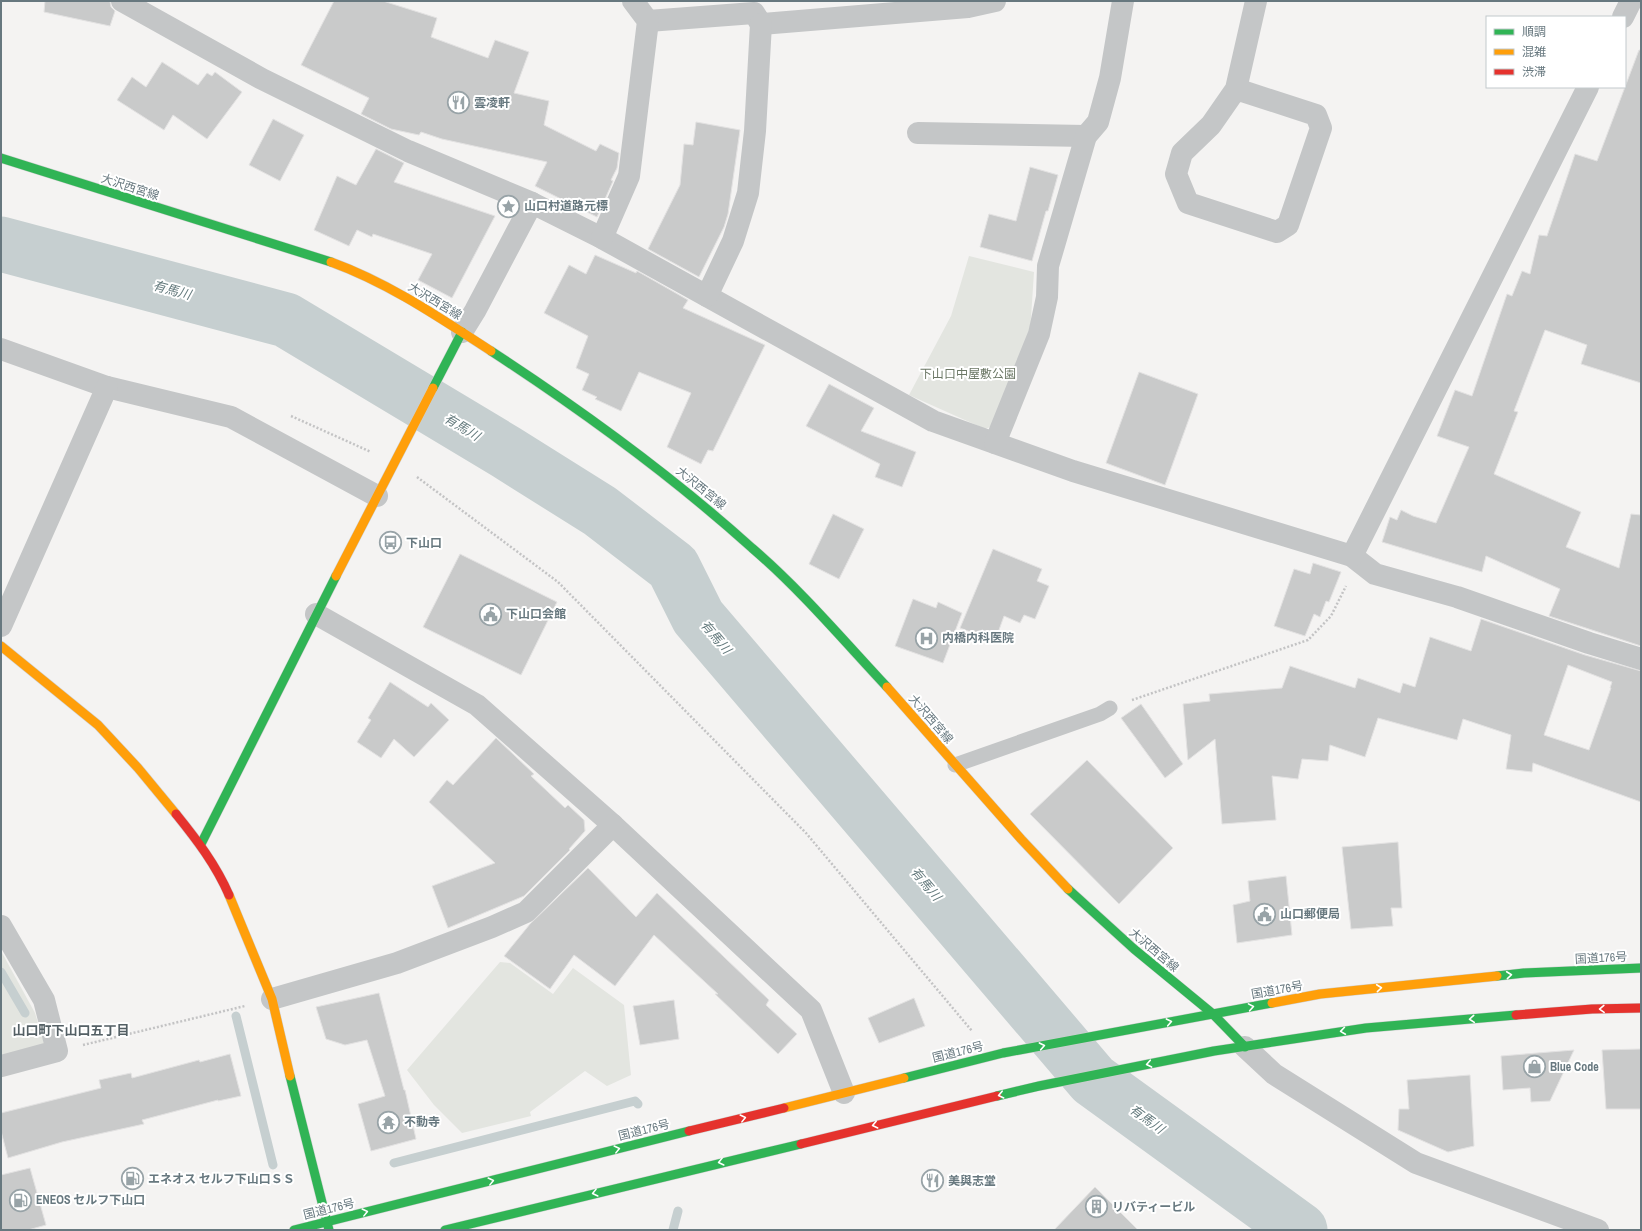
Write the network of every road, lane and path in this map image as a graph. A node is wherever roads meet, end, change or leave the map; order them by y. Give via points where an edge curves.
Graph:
1 (122, 1) edge
2 (633, 1) edge
3 (995, 1) edge
4 (1123, 1) edge
5 (1256, 1) edge
6 (1631, 1) edge
7 (1624, 16) edge
8 (648, 21) junction
9 (761, 24) junction
10 (1587, 88) edge
11 (1236, 89) junction
12 (918, 133) dead end
13 (1086, 136) junction
14 (1, 158) edge
15 (532, 203) junction
16 (602, 238) junction
17 (707, 296) junction
18 (462, 332) junction
19 (1, 349) edge
20 (107, 387) junction
21 (995, 443) junction
22 (414, 475) dead end
23 (377, 496) junction
24 (1352, 556) junction
25 (316, 614) junction
26 (1, 626) edge
27 (1, 646) edge
28 (1641, 659) edge
29 (1110, 708) joint
30 (955, 765) junction
31 (613, 825) junction
32 (201, 844) junction
33 (1, 926) edge
34 (1641, 968) edge
35 (272, 999) junction
36 (1641, 1008) edge
37 (1213, 1014) junction
38 (972, 1031) dead end
39 (1245, 1047) junction
40 (57, 1051) junction
41 (1, 1066) edge
42 (844, 1093) junction
43 (328, 1226) edge
44 (294, 1230) edge
45 (445, 1230) edge
46 (1598, 1230) edge

1 - 15 street via 262,79 408,151
2 - 8 street
3 - 9 street via 968,7
4 - 13 street via 1110,78 1100,115 1098,122
5 - 11 street
6 - 7 street
8 - 9 street via 754,13
8 - 16 street via 629,176
9 - 17 street via 755,131 748,193 733,241
10 - 24 street
11 - 11 street via 1316,115 1321,128 1288,225 1277,232 1188,203 1176,174 1182,153 1211,125
12 - 13 street
13 - 21 street via 1048,266 1046,297 1039,334
14 - 18 main road, 大沢西宮線 via 333,263 419,304
15 - 16 street
15 - 18 street
16 - 17 street
17 - 21 street via 933,421
18 - 23 main road
18 - 30 main road, 大沢西宮線 via 554,392 640,455 753,548 826,620
19 - 20 street
20 - 23 street via 231,417
20 - 26 street
21 - 24 street via 1073,470
22 - 38 path via 558,582 806,833
23 - 25 main road
24 - 28 street via 1375,574 1456,597
24 - 29 path via 1352,574 1331,616 1308,640
25 - 31 street via 477,705
25 - 32 main road
27 - 32 main road via 98,725 138,768
29 - 30 lane via 1100,714
30 - 37 main road, 大沢西宮線 via 1074,896
31 - 35 street via 526,912 396,963
31 - 42 street via 811,1010
32 - 35 main road via 222,879
33 - 40 street via 44,1000
37 -> 34 main road, 国道176号 via 1320,994 1524,973
35 - 40 path
35 - 43 main road
36 -> 39 main road via 1366,1028
37 - 39 main road, 大沢西宮線
42 -> 37 main road, 国道176号 via 1003,1053
39 -> 45 main road via 1039,1086
39 - 46 street via 1274,1074 1416,1163
40 - 41 street
43 -> 42 main road, 国道176号
43 - 44 main road, 国道176号

